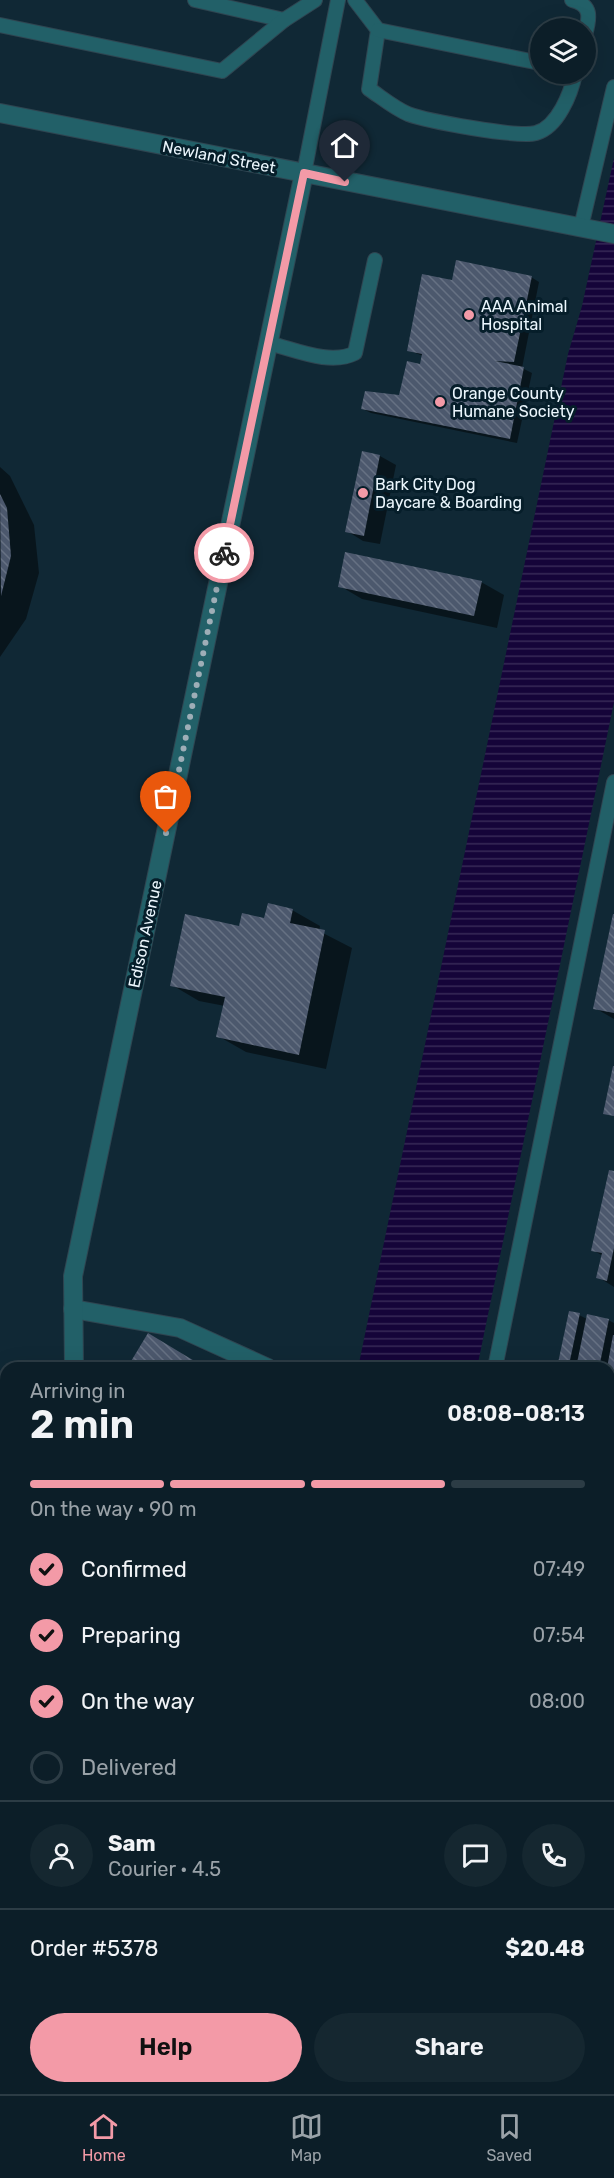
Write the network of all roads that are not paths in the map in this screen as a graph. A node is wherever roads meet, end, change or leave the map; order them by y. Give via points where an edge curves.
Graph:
1 (195, 0) edge
2 (315, 0) edge
3 (339, 0) edge
4 (355, 0) edge
5 (572, 0) edge
6 (589, 18) edge
7 (284, 20) junction
8 (0, 25) edge
9 (378, 30) junction
10 (530, 61) edge
11 (573, 84) edge
12 (614, 87) edge
13 (0, 113) edge
14 (304, 173) junction
15 (588, 229) junction
16 (614, 234) edge
17 (375, 260) dead end
18 (268, 343) junction
19 (614, 782) edge
20 (74, 1308) junction
21 (74, 1362) edge
22 (255, 1362) edge
23 (496, 1362) edge

1 - 7 lane
2 - 7 lane
3 - 14 lane
4 - 9 lane
5 - 6 lane via 588,9
7 - 8 lane via 222,71
9 - 10 lane
9 - 11 lane via 369,90 409,114 501,133 536,133 551,124
12 - 15 lane
13 - 14 street, Newland Street
14 - 15 street, Newland Street
14 - 18 street, Edison Avenue
15 - 16 street, Newland Street
17 - 18 lane via 355,353 333,359
18 - 20 street, Edison Avenue via 73,1276
19 - 23 lane
20 - 21 street, Edison Avenue
20 - 22 street via 180,1328

